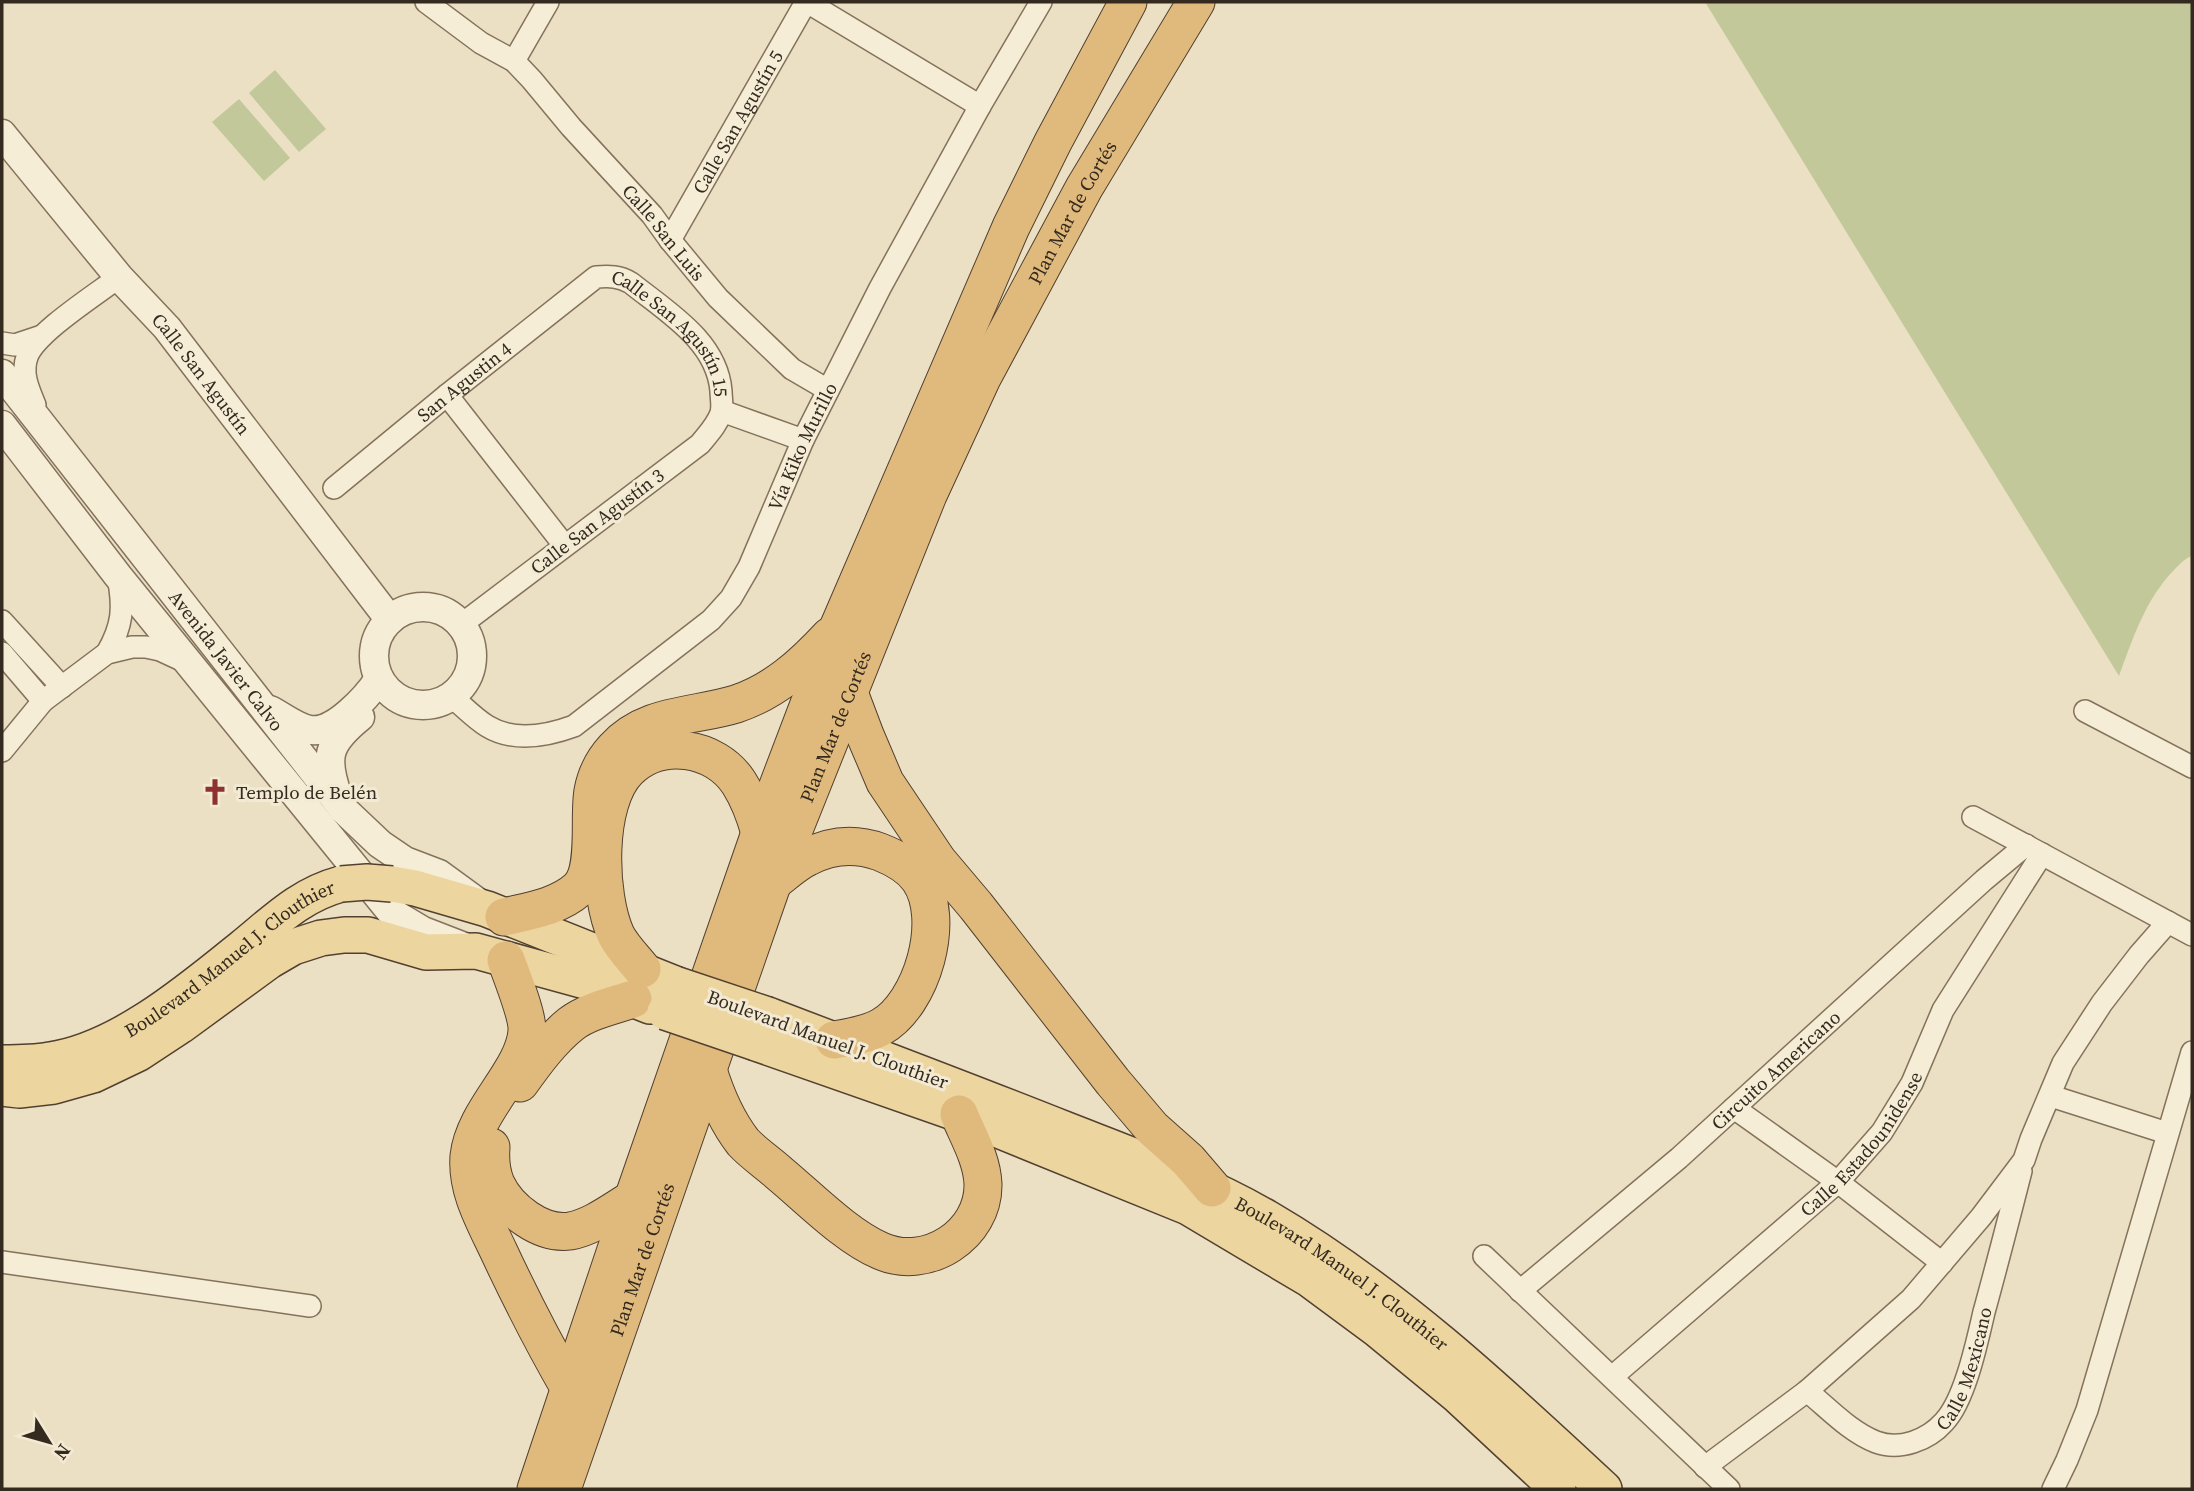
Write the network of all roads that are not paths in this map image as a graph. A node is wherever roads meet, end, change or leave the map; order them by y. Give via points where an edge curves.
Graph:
1 (426, 2) edge
2 (548, 2) edge
3 (806, 2) edge
4 (1041, 2) edge
5 (1128, 2) edge
6 (1196, 2) edge
7 (514, 61) junction
8 (980, 106) junction
9 (2, 134) edge
10 (670, 240) junction
11 (119, 277) junction
12 (596, 278) joint
13 (42, 336) junction
14 (2, 343) edge
15 (2, 374) edge
16 (828, 390) junction
17 (447, 396) junction
18 (722, 411) junction
19 (2, 425) edge
20 (44, 428) junction
21 (803, 440) junction
22 (334, 488) dead end
23 (564, 545) junction
24 (118, 576) junction
25 (390, 620) junction
26 (2, 621) edge
27 (462, 624) junction
28 (838, 628) junction
29 (2, 653) edge
30 (107, 653) junction
31 (186, 662) junction
32 (384, 686) junction
33 (62, 687) junction
34 (848, 690) junction
35 (452, 697) junction
36 (43, 701) junction
37 (261, 706) junction
38 (2085, 711) dead end
39 (2, 751) edge
40 (2192, 768) edge
41 (343, 809) junction
42 (1973, 817) dead end
43 (760, 833) junction
44 (2034, 850) junction
45 (773, 882) junction
46 (495, 913) junction
47 (2185, 927) edge
48 (491, 956) junction
49 (654, 991) junction
50 (762, 1029) junction
51 (834, 1040) junction
52 (2192, 1052) edge
53 (5, 1067) edge
54 (708, 1070) junction
55 (2050, 1096) junction
56 (1734, 1108) junction
57 (959, 1114) junction
58 (2167, 1133) junction
59 (2024, 1160) junction
60 (1838, 1182) junction
61 (1212, 1188) junction
62 (633, 1199) junction
63 (1484, 1256) dead end
64 (2, 1262) edge
65 (1942, 1262) junction
66 (1520, 1291) junction
67 (310, 1306) dead end
68 (1612, 1377) junction
69 (570, 1389) junction
70 (1807, 1391) junction
71 (1705, 1467) junction
72 (536, 1489) edge
73 (562, 1489) edge
74 (1558, 1489) edge
75 (1604, 1489) edge
76 (1729, 1489) edge
77 (2053, 1489) edge

1 - 7 street, Calle San Luis
2 - 7 street
3 - 8 street
3 - 10 street, Calle San Agustín 5
4 - 8 street, Vía Kiko Murillo
5 - 28 highway, Plan Mar de Cortés via 1011,227
6 - 34 highway, Plan Mar de Cortés via 1084,188 982,378
7 - 10 street, Calle San Luis
8 - 16 street, Vía Kiko Murillo
9 - 11 street, Calle San Agustín
10 - 16 street, Calle San Luis via 718,298 792,369
11 - 13 street
11 - 25 street, Calle San Agustín via 167,328
12 - 17 street, San Agustin 4
12 - 18 street, Calle San Agustín 15 via 611,275 631,283 692,333 712,359 720,382
13 - 14 street via 15,345
13 - 20 street via 27,356 24,379
15 - 20 street, Avenida Javier Calvo
16 - 21 street, Vía Kiko Murillo
17 - 22 street, San Agustin 4
17 - 23 street
18 - 21 street
18 - 23 street, Calle San Agustín 3 via 700,444
19 - 24 street, Avenida Javier Calvo
20 - 37 street, Avenida Javier Calvo
21 - 35 street, Vía Kiko Murillo via 749,567 731,598 711,620 574,726 529,737 503,732 488,727
23 - 27 street, Calle San Agustín 3
24 - 30 street via 121,620
24 - 31 street, Avenida Javier Calvo
25 - 27 street via 403,611 435,607
25 - 32 street via 374,648 374,664
26 - 33 street
27 - 35 street via 470,638 471,671
28 - 43 highway, Plan Mar de Cortés
28 - 46 highway via 804,663 768,690 708,712 659,720 628,736 597,776 589,867 579,888 552,905
29 - 36 street
30 - 31 street via 146,647
30 - 33 street
31 - 48 street, Avenida Javier Calvo via 391,912 423,931
32 - 35 street via 401,701 414,705 427,706
32 - 37 street via 370,692 338,721 318,730 304,728
32 - 41 street via 334,745 329,764
33 - 36 street
34 - 45 highway, Plan Mar de Cortés
34 - 61 highway via 886,782 938,861 1113,1082
36 - 39 street
37 - 41 street, Avenida Javier Calvo
38 - 40 street
41 - 46 street, Avenida Javier Calvo via 380,844 405,861 439,874
42 - 44 street
43 - 49 highway via 738,781 702,753 661,752 644,757 628,770 613,793 607,816 605,888 617,937
43 - 62 highway, Plan Mar de Cortés
44 - 47 street
44 - 56 street, Circuito Americano via 1973,889
44 - 60 street, Calle Estadounidense via 1943,1010 1912,1083 1882,1132
45 - 51 highway via 806,858 835,846 865,847 910,868 928,896 931,926 926,959 902,1009 865,1034
45 - 54 highway, Plan Mar de Cortés
46 - 49 main road, Boulevard Manuel J. Clouthier
46 - 53 main road, Boulevard Manuel J. Clouthier, bridge via 392,884 341,884 319,890 133,1028 52,1060
47 - 55 street, Calle Mexicano via 2139,955 2063,1063
48 - 49 main road, Boulevard Manuel J. Clouthier via 592,983
48 - 53 main road, Boulevard Manuel J. Clouthier via 426,951 368,935 321,938 269,961 180,1027 93,1075 19,1090
48 - 69 highway via 526,1018 527,1031 519,1057 478,1125 469,1174 505,1265
49 - 50 main road, Boulevard Manuel J. Clouthier, bridge
49 - 62 highway via 573,1023 553,1041 502,1107 491,1139 490,1165 497,1187 530,1221 549,1230 587,1226
50 - 51 main road, Boulevard Manuel J. Clouthier
50 - 57 main road, Boulevard Manuel J. Clouthier
51 - 61 main road, Boulevard Manuel J. Clouthier
52 - 58 street
54 - 57 highway via 719,1105 744,1143 845,1228 895,1255 921,1256 942,1249 976,1217 982,1195 980,1164
54 - 73 highway, Plan Mar de Cortés
55 - 58 street
55 - 59 street, Calle Mexicano
56 - 60 street
56 - 66 street, Circuito Americano
57 - 74 main road, Boulevard Manuel J. Clouthier via 1188,1207 1309,1279 1457,1395
58 - 77 street via 2087,1409
59 - 65 street, Calle Mexicano
59 - 70 street, Calle Mexicano via 1972,1361 1945,1421 1927,1437 1903,1445 1877,1442
60 - 65 street
60 - 68 street, Calle Estadounidense
61 - 75 main road, Boulevard Manuel J. Clouthier via 1338,1262 1402,1310
62 - 69 highway, Plan Mar de Cortés
63 - 66 street
64 - 67 street
65 - 70 street, Calle Mexicano via 1911,1299
66 - 68 street
68 - 71 street
69 - 72 highway, Plan Mar de Cortés
70 - 71 street, Calle Mexicano
71 - 76 street

